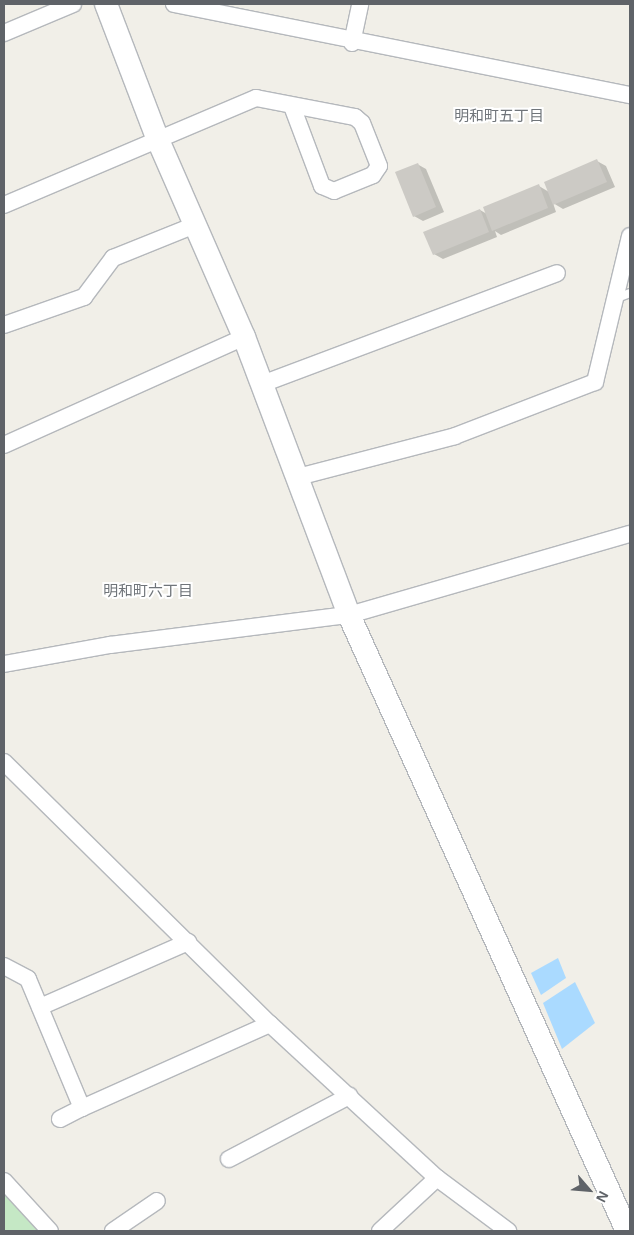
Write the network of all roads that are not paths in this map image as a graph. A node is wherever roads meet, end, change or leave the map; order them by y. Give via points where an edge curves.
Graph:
1 (73, 4) edge
2 (106, 4) edge
3 (174, 4) edge
4 (360, 4) edge
5 (4, 33) edge
6 (352, 42) junction
7 (630, 95) edge
8 (292, 106) junction
9 (158, 140) junction
10 (4, 205) edge
11 (195, 225) junction
12 (630, 236) edge
13 (557, 273) dead end
14 (623, 296) edge
15 (4, 325) edge
16 (244, 337) junction
17 (262, 384) junction
18 (4, 445) edge
19 (298, 477) junction
20 (630, 534) edge
21 (350, 614) junction
22 (4, 664) edge
23 (4, 762) edge
24 (188, 942) junction
25 (4, 966) edge
26 (40, 1007) junction
27 (270, 1024) junction
28 (349, 1096) junction
29 (82, 1108) junction
30 (60, 1119) dead end
31 (229, 1159) dead end
32 (437, 1178) junction
33 (4, 1181) edge
34 (157, 1201) dead end
35 (50, 1231) edge
36 (113, 1231) edge
37 (380, 1231) edge
38 (508, 1231) edge
39 (627, 1231) edge

1 - 5 street
2 - 9 street
3 - 6 street
4 - 6 street
6 - 7 street
8 - 8 street via 354,117 362,123 379,166 373,175 334,191 322,186
8 - 9 street via 256,98
9 - 10 street
9 - 11 street
11 - 15 street via 113,258 84,297
11 - 16 street
12 - 14 street
13 - 17 street
14 - 19 street via 595,382 455,436
16 - 17 street
16 - 18 street
17 - 19 street
19 - 21 street
20 - 21 street
21 - 22 street via 110,645
21 - 39 street
23 - 24 street
24 - 26 street
24 - 27 street
25 - 26 street via 28,979
26 - 29 street
27 - 28 street
27 - 29 street
28 - 31 street
28 - 32 street
29 - 30 street
32 - 37 street
32 - 38 street
33 - 35 street
34 - 36 street

